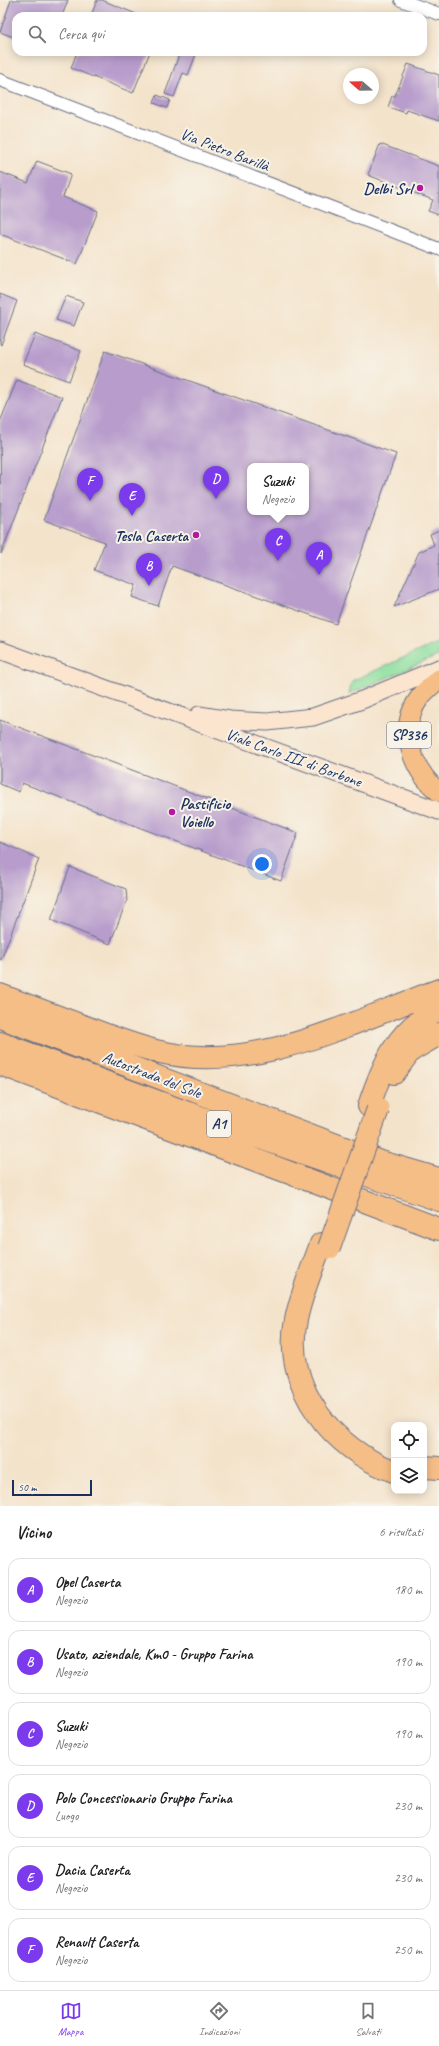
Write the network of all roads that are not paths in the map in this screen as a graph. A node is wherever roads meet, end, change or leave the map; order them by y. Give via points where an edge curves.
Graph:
1 (401, 0) edge
2 (439, 14) edge
3 (0, 80) edge
4 (439, 249) edge
5 (0, 650) edge
6 (439, 668) edge
7 (439, 679) edge
8 (149, 704) junction
9 (439, 792) edge
10 (439, 810) edge
11 (439, 990) edge
12 (0, 995) edge
13 (439, 1010) edge
14 (0, 1017) edge
15 (439, 1034) edge
16 (0, 1043) edge
17 (0, 1064) edge
18 (373, 1107) junction
19 (439, 1179) edge
20 (439, 1200) edge
21 (439, 1229) edge
22 (325, 1246) junction
23 (391, 1459) edge
24 (427, 1467) edge
25 (439, 1468) edge
26 (391, 1470) edge
27 (427, 1476) edge
28 (439, 1476) edge

1 - 2 street
3 - 4 street, Via Pietro Barillà
5 - 8 main road, Viale Carlo III di Borbone
6 - 8 main road, Viale Carlo III di Borbone via 313,717 268,722 230,720
7 - 9 main road, SP336 via 420,696 410,716 409,738 413,758 421,773
8 - 10 main road, Viale Carlo III di Borbone
11 - 12 highway via 310,1040 253,1053 224,1056 174,1054 138,1046
13 - 18 highway via 405,1033 393,1050 379,1076
14 - 19 highway, Autostrada del Sole / A1 via 381,1162
15 - 18 highway via 410,1051 396,1068
16 - 20 highway, Autostrada del Sole / A1 via 188,1113
17 - 21 highway
18 - 22 highway, bridge
22 - 23 highway via 306,1318 307,1371 320,1401 337,1424 363,1446
22 - 26 highway via 296,1320 296,1365 312,1406 324,1424 359,1455
24 - 25 highway
27 - 28 highway

